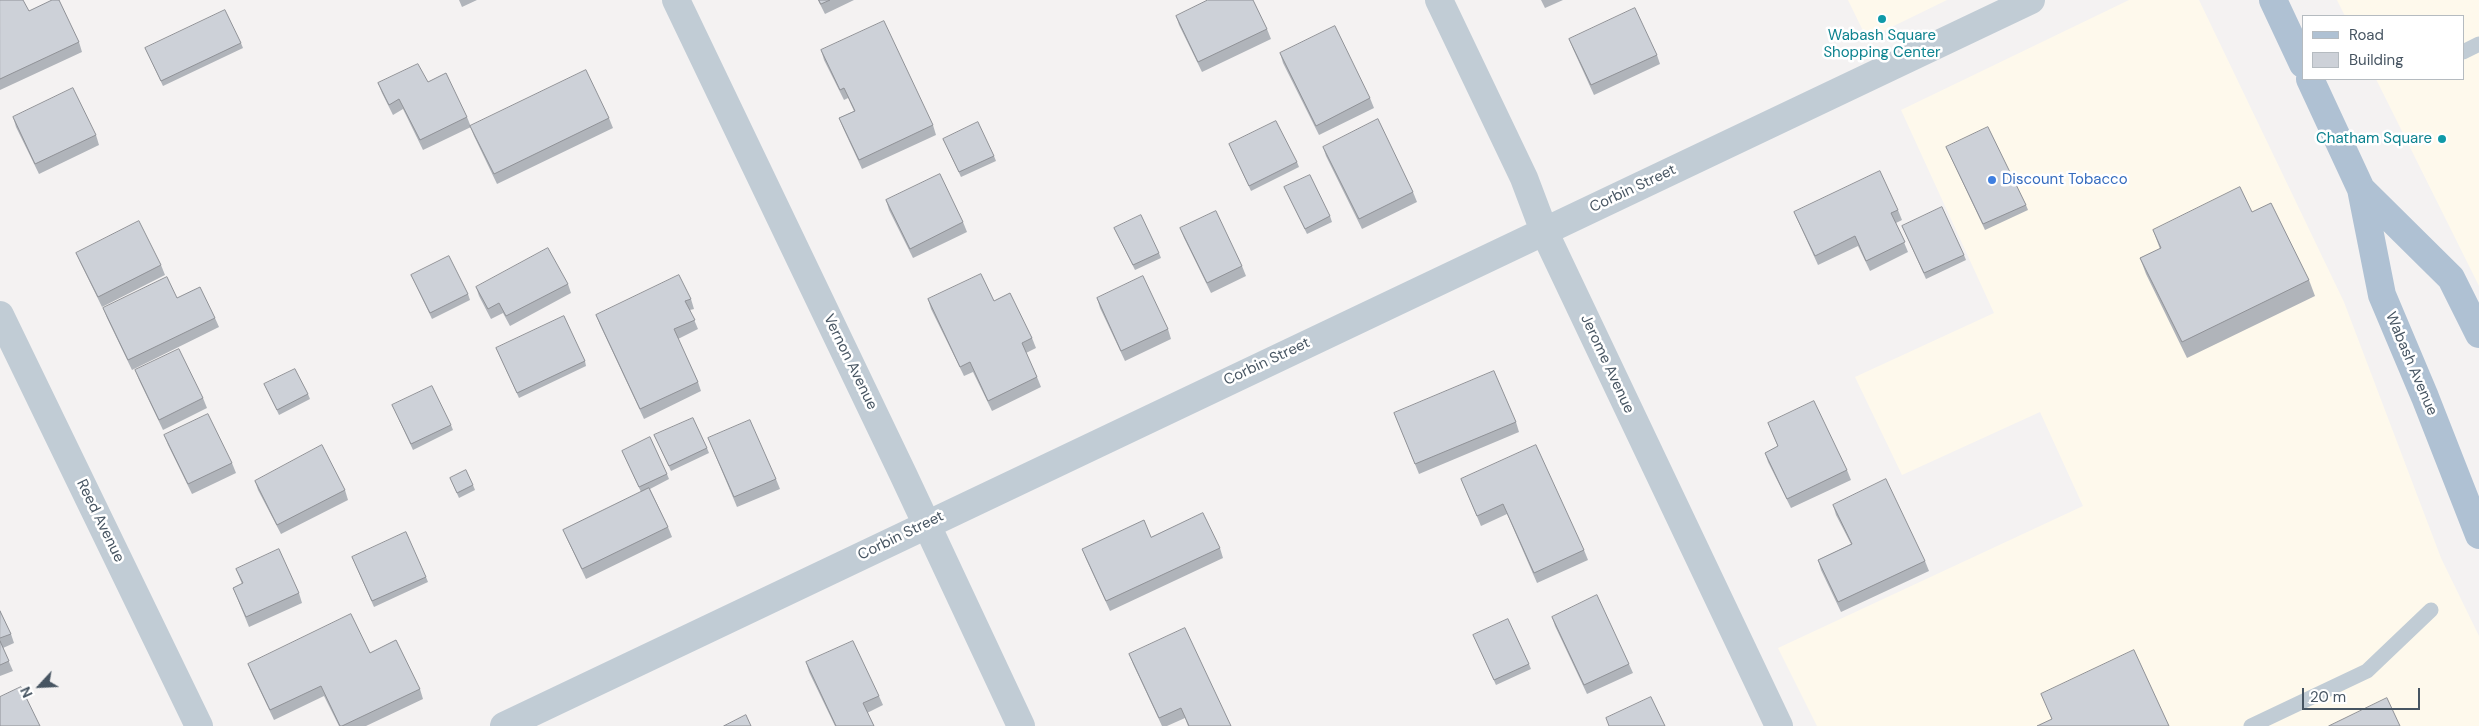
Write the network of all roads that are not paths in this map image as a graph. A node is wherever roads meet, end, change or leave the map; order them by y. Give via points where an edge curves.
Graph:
1 (676, 0) edge
2 (1439, 0) edge
3 (2031, 0) edge
4 (2273, 0) edge
5 (2479, 44) edge
6 (2464, 52) edge
7 (2302, 62) edge
8 (2310, 80) edge
9 (2361, 189) junction
10 (1544, 231) junction
11 (0, 315) edge
12 (2479, 334) edge
13 (926, 524) junction
14 (2479, 535) edge
15 (2431, 610) dead end
16 (199, 726) edge
17 (504, 726) edge
18 (1021, 726) edge
19 (1779, 726) edge
20 (2251, 726) edge

1 - 13 street, Vernon Avenue
2 - 10 street, Jerome Avenue via 1524,178
3 - 10 street, Corbin Street
4 - 7 main road
5 - 6 lane
8 - 9 main road, Wabash Avenue
9 - 12 main road, Wabash Avenue via 2451,278
9 - 14 main road, Wabash Avenue via 2382,295
10 - 13 street, Corbin Street
10 - 19 street, Jerome Avenue
11 - 16 street, Reed Avenue
13 - 17 street, Corbin Street
13 - 18 street, Vernon Avenue
15 - 20 lane via 2367,671

